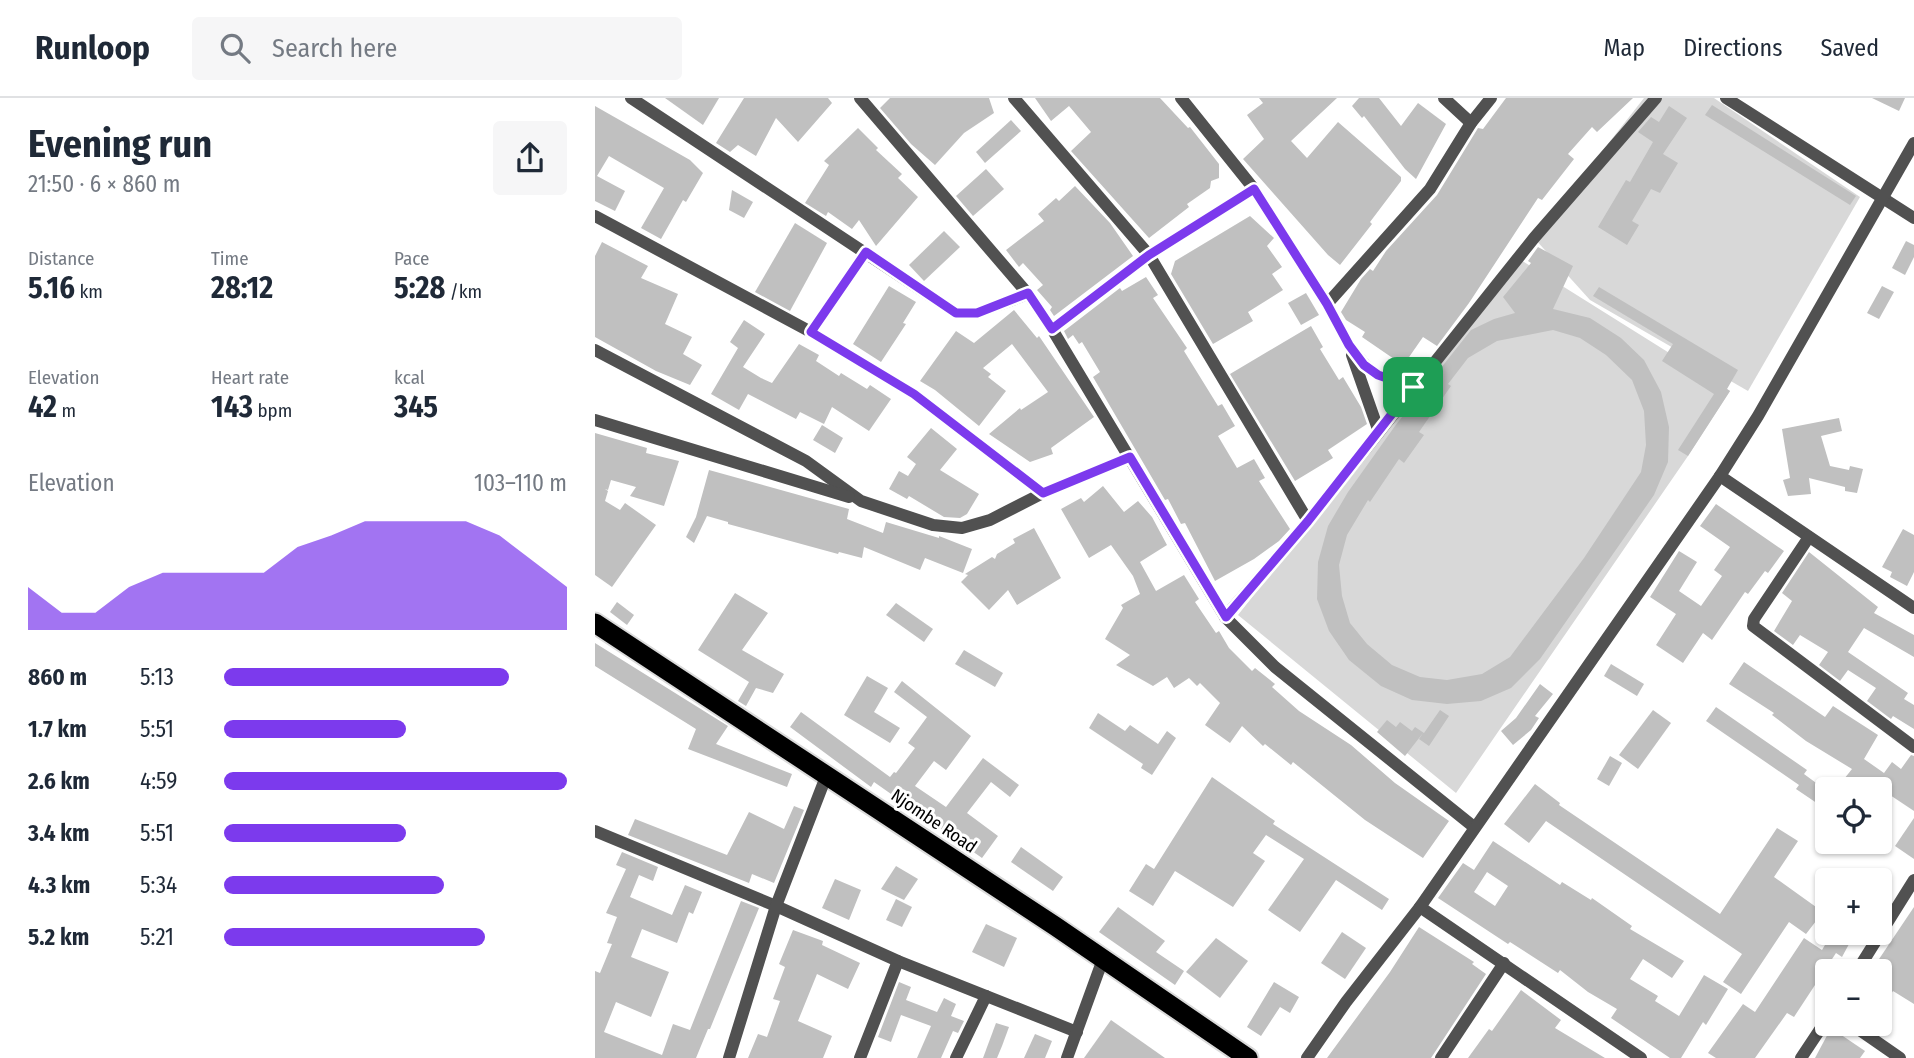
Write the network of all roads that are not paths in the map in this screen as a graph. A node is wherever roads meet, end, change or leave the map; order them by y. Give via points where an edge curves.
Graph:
1 (631, 98) edge
2 (860, 98) edge
3 (1014, 98) edge
4 (1181, 98) edge
5 (1444, 98) edge
6 (1490, 98) edge
7 (1656, 98) edge
8 (1726, 98) edge
9 (1471, 123) junction
10 (1914, 142) edge
11 (1254, 189) junction
12 (1884, 198) junction
13 (595, 216) edge
14 (1914, 218) edge
15 (866, 252) junction
16 (1149, 255) junction
17 (1028, 293) junction
18 (1327, 304) junction
19 (1052, 329) junction
20 (811, 332) junction
21 (1349, 345) junction
22 (595, 350) edge
23 (1413, 387) junction
24 (595, 420) edge
25 (1379, 432) junction
26 (1130, 457) junction
27 (1720, 476) junction
28 (1043, 493) junction
29 (861, 501) junction
30 (1308, 521) junction
31 (1809, 537) junction
32 (1914, 608) edge
33 (1226, 617) junction
34 (595, 623) edge
35 (1914, 747) edge
36 (827, 774) junction
37 (1475, 827) junction
38 (595, 831) edge
39 (1913, 884) edge
40 (776, 905) junction
41 (1420, 907) junction
42 (1103, 959) junction
43 (1865, 959) edge
44 (898, 961) junction
45 (1504, 963) junction
46 (986, 996) junction
47 (1077, 1032) junction
48 (1816, 1036) edge
49 (1868, 1036) edge
50 (1443, 1057) edge
51 (729, 1058) edge
52 (860, 1058) edge
53 (956, 1058) edge
54 (1067, 1058) edge
55 (1248, 1058) edge
56 (1307, 1058) edge
57 (1641, 1058) edge
58 (1801, 1058) edge
59 (1900, 1058) edge

1 - 15 street
2 - 17 street
3 - 16 street
4 - 11 street
5 - 9 street
6 - 9 street
7 - 23 street
8 - 12 street
9 - 18 street via 1430,189
10 - 12 street
11 - 16 street
11 - 18 street
12 - 14 street
12 - 27 street
13 - 20 street
15 - 17 street via 956,313 977,313
15 - 20 street
16 - 19 street
16 - 30 street
17 - 19 street
18 - 21 street
19 - 26 street
20 - 28 street via 914,394
21 - 23 street via 1378,375
21 - 25 street
22 - 29 street via 806,461
23 - 25 street
24 - 29 street
25 - 30 street
26 - 28 street
26 - 33 street
27 - 31 street
27 - 37 street
28 - 29 street via 991,520 962,528 933,525
30 - 33 street
31 - 32 street
31 - 35 street via 1753,619 1753,626
33 - 37 street via 1275,667
34 - 36 highway, Njombe Road
36 - 40 street
36 - 42 highway, Njombe Road
37 - 41 street
38 - 40 street
39 - 43 street
40 - 44 street
40 - 51 street
41 - 45 street
41 - 56 street
42 - 47 street
42 - 55 highway, Njombe Road
44 - 46 street
44 - 52 street
45 - 50 street
45 - 57 street
46 - 47 street
46 - 53 street
47 - 54 street
48 - 58 street
49 - 59 street

